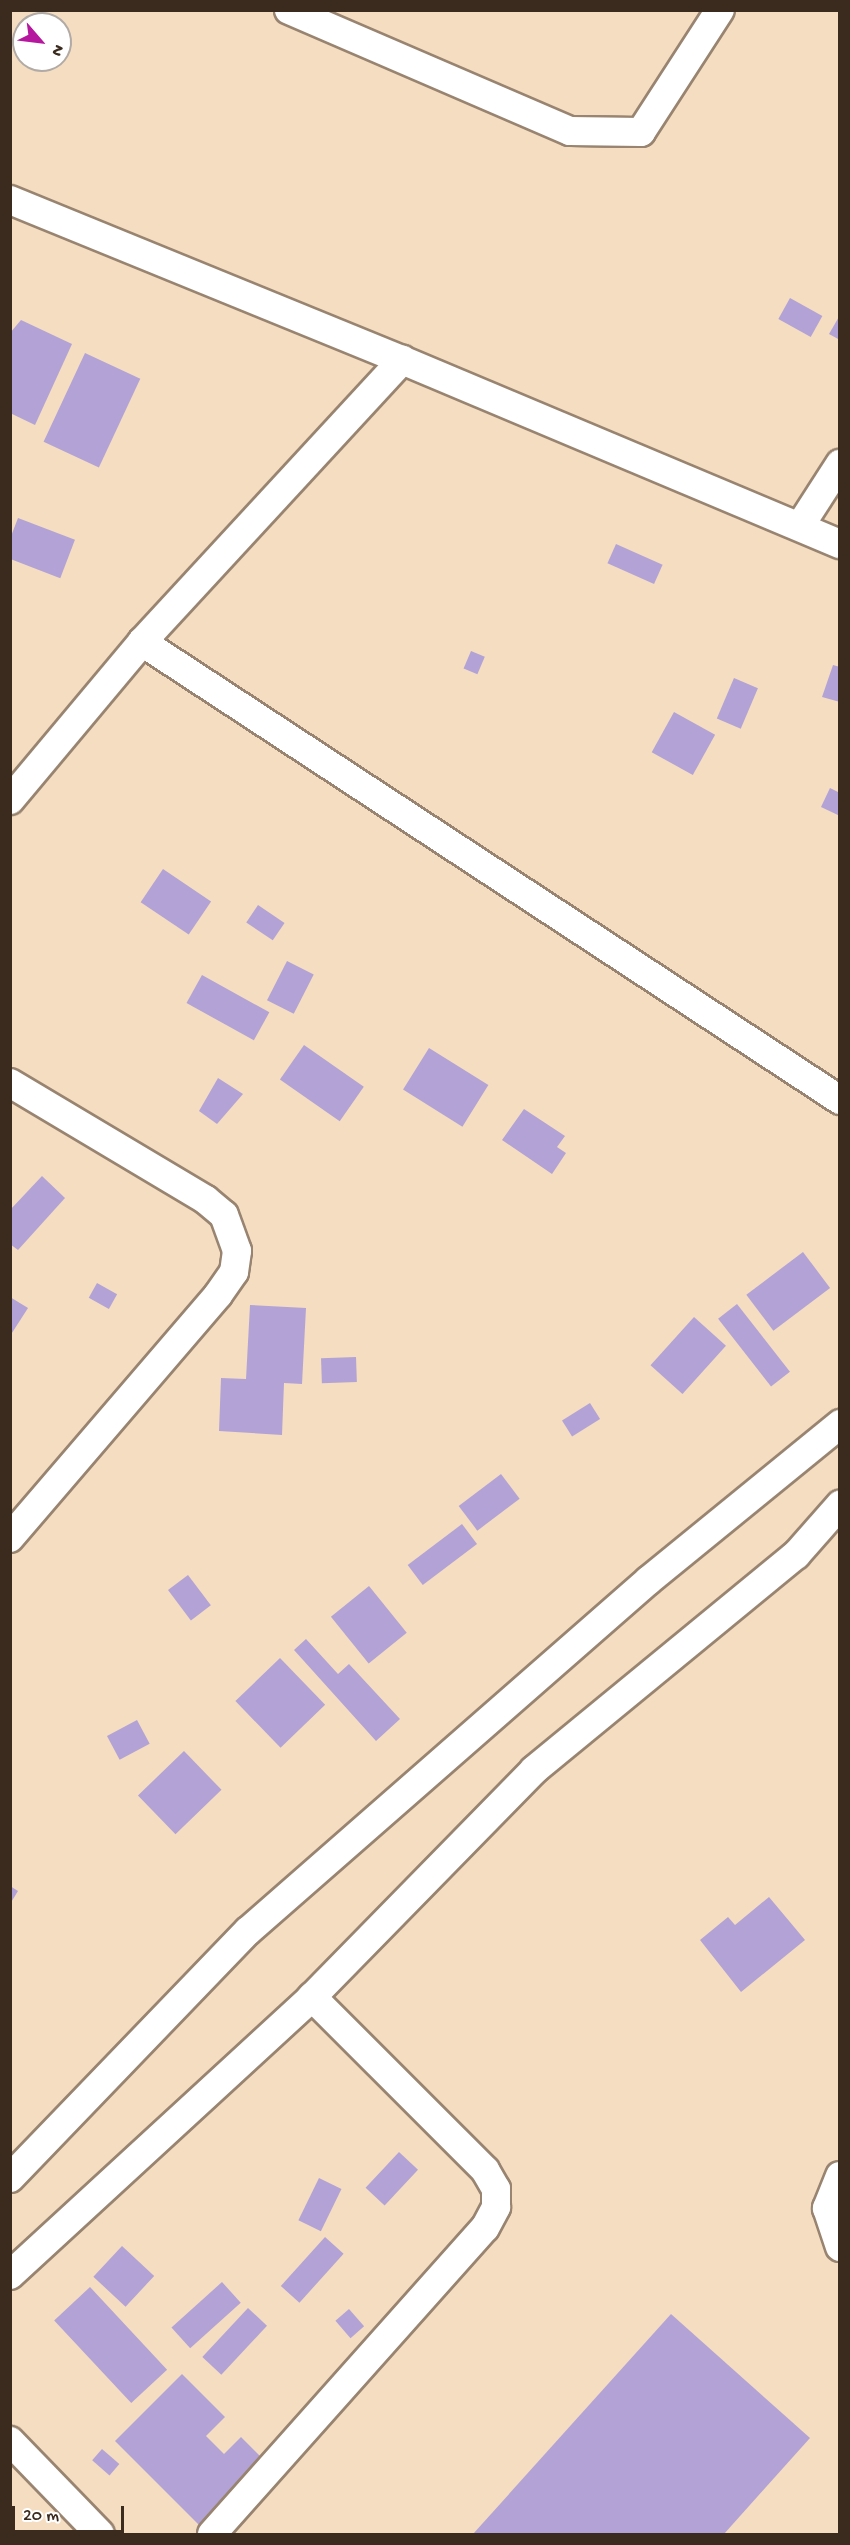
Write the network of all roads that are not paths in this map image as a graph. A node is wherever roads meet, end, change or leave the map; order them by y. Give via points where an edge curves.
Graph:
1 (289, 10) edge
2 (720, 10) edge
3 (10, 200) edge
4 (402, 360) junction
5 (840, 464) edge
6 (800, 526) junction
7 (840, 544) edge
8 (142, 642) junction
9 (10, 800) edge
10 (10, 1083) edge
11 (840, 1100) edge
12 (840, 1424) edge
13 (840, 1505) edge
14 (10, 1538) edge
15 (312, 1997) junction
16 (840, 2176) edge
17 (10, 2178) edge
18 (840, 2247) edge
19 (10, 2275) edge
20 (10, 2441) edge
21 (100, 2535) edge
22 (212, 2535) edge

1 - 2 street via 570,131 629,132 641,132
3 - 4 street
4 - 6 street
4 - 8 street
5 - 6 street
6 - 7 street
8 - 9 street
8 - 11 street
10 - 14 street via 206,1200 224,1215 237,1251 234,1272 218,1295
12 - 17 street via 649,1580 248,1931
13 - 15 street via 796,1555 534,1770
15 - 19 street
15 - 22 street via 486,2170 496,2189 496,2207 485,2228
16 - 18 street via 827,2208 828,2225
20 - 21 street

